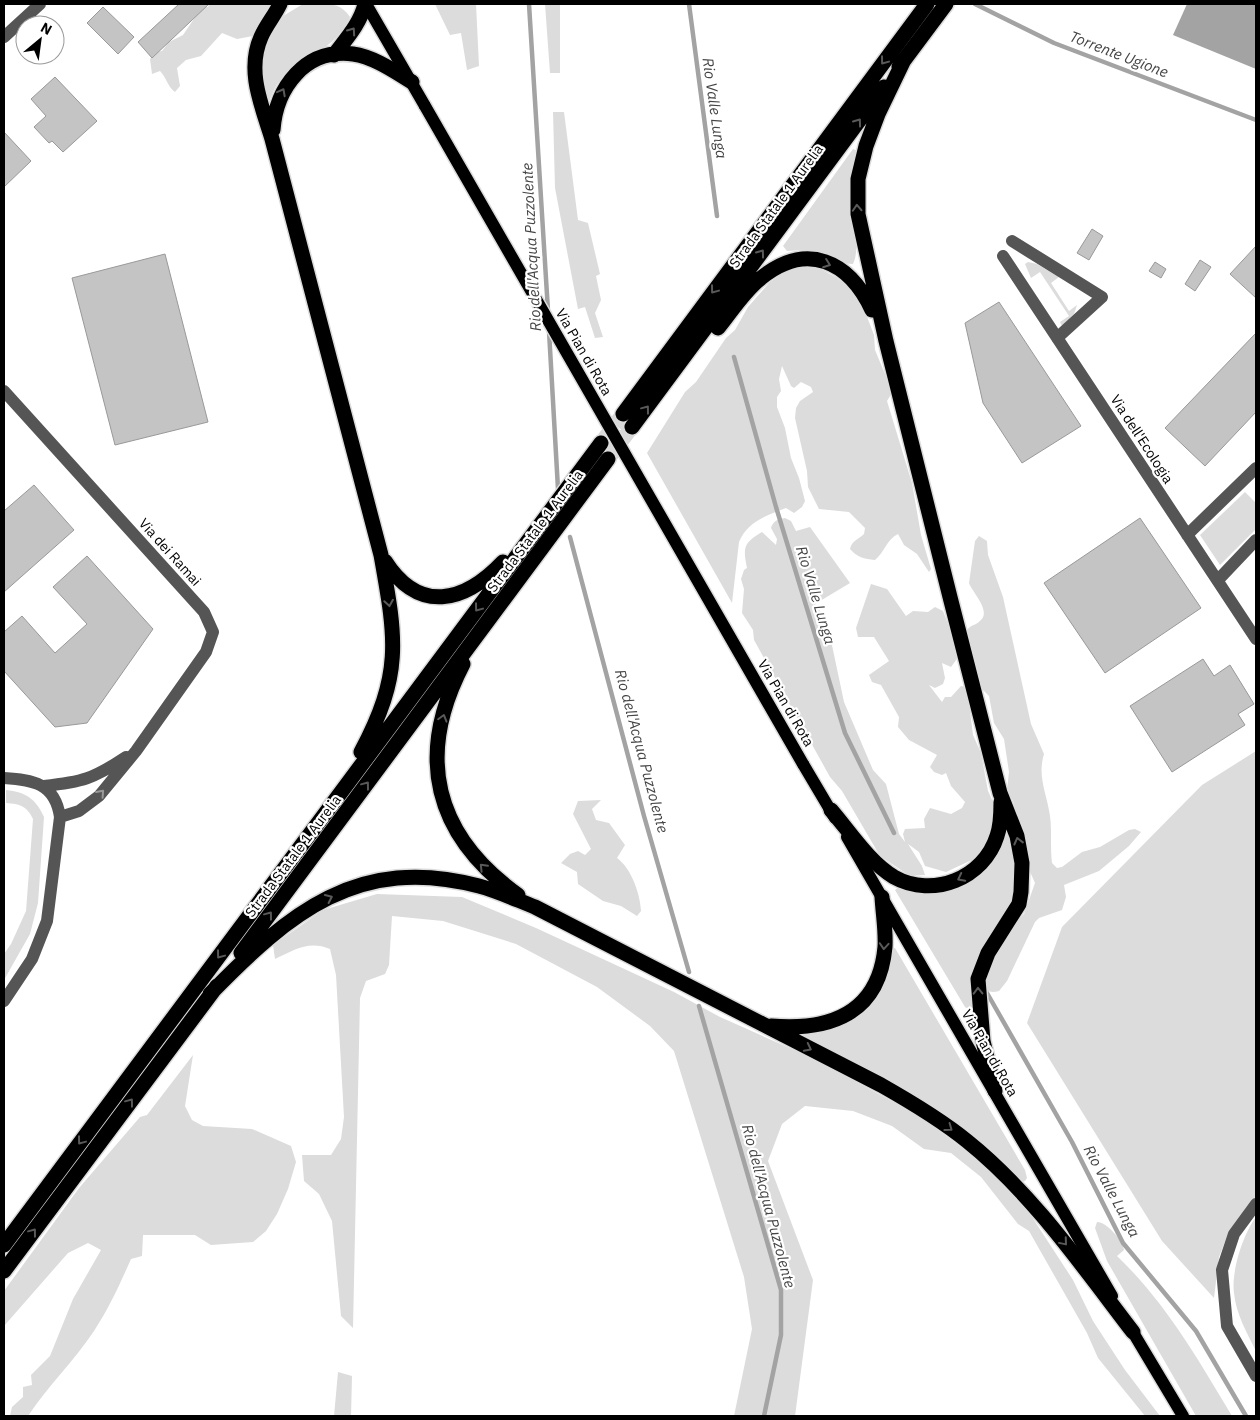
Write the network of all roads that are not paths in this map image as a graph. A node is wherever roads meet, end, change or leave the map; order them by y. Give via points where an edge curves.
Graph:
1 (40, 4) edge
2 (281, 4) edge
3 (365, 4) edge
4 (927, 4) edge
5 (946, 4) edge
6 (4, 37) edge
7 (334, 55) junction
8 (904, 60) junction
9 (412, 82) junction
10 (272, 139) junction
11 (1012, 240) dead end
12 (1003, 256) dead end
13 (1058, 338) junction
14 (886, 342) junction
15 (4, 391) edge
16 (660, 391) junction
17 (622, 414) tunnel mouth
18 (632, 427) tunnel mouth
19 (601, 443) tunnel mouth
20 (608, 459) tunnel mouth
21 (1256, 468) edge
22 (542, 522) junction
23 (1187, 535) junction
24 (1256, 540) edge
25 (381, 555) junction
26 (1218, 580) junction
27 (481, 631) junction
28 (1256, 638) edge
29 (136, 750) junction
30 (4, 778) edge
31 (44, 786) junction
32 (1000, 793) junction
33 (831, 810) junction
34 (60, 817) junction
35 (322, 817) junction
36 (882, 897) junction
37 (536, 907) junction
38 (210, 994) junction
39 (4, 1001) edge
40 (765, 1025) junction
41 (995, 1091) junction
42 (1256, 1204) edge
43 (4, 1245) edge
44 (4, 1271) edge
45 (1133, 1332) junction
46 (1256, 1376) edge
47 (1183, 1416) edge

1 - 6 street
2 - 10 highway via 260,38 254,69
7 -> 3 highway via 356,26
3 - 9 main road, Via Pian di Rota
4 -> 17 highway, Strada Statale 1 Aurelia
5 - 8 highway, Strada Statale 1 Aurelia
7 - 9 highway via 352,54 370,59
10 -> 7 highway via 274,113 285,86 302,69
14 -> 8 highway via 861,235 857,193 860,167 871,131
16 -> 8 highway, Strada Statale 1 Aurelia
9 - 33 main road, Via Pian di Rota, bridge
10 - 25 highway
11 - 13 street via 1102,297
12 - 13 street, Via dell'Ecologia
13 - 23 street, Via dell'Ecologia
16 -> 14 highway via 693,360 760,279 792,261 823,261 856,281
14 - 32 highway
15 - 29 street, Via dei Ramai via 204,612 213,632 206,652
18 -> 16 highway, Strada Statale 1 Aurelia
19 - 22 highway, Strada Statale 1 Aurelia
20 - 27 highway, Strada Statale 1 Aurelia
21 - 23 street
22 - 25 highway via 486,578 468,591 449,597 429,596 412,590 400,581
22 -> 35 highway, Strada Statale 1 Aurelia
23 - 26 street, Via dell'Ecologia
24 - 26 street
25 -> 35 highway via 393,625 394,657 389,687 373,729
26 - 28 street, Via dell'Ecologia
37 -> 27 highway via 487,871 472,855 454,827 441,792 437,762 440,730 455,683
38 -> 27 highway, Strada Statale 1 Aurelia
29 - 31 street, Via dei Ramai via 99,775
34 -> 29 street, Via dei Ramai via 89,805
30 - 31 street via 27,780
31 - 34 street via 56,801
32 -> 33 highway via 1000,826 990,852 963,878 939,885 910,883 894,877 880,867
41 -> 32 highway via 983,1041 978,979 988,953 1019,904 1023,876 1017,836
33 - 36 main road, Via Pian di Rota
34 - 39 street via 48,920 32,958
35 -> 43 highway, Strada Statale 1 Aurelia
36 -> 40 highway via 885,935 882,963 874,987 857,1007 833,1022 820,1025 787,1028
36 - 41 main road, Via Pian di Rota
38 -> 37 highway via 252,951 291,919 327,898 360,886 407,878 450,880
37 - 40 highway
44 -> 38 highway, Strada Statale 1 Aurelia
40 -> 45 highway via 926,1111 968,1141 1066,1244
41 - 45 main road, Via Pian di Rota
42 - 46 street via 1234,1234 1222,1270 1227,1326
45 - 47 main road, Via Pian di Rota

